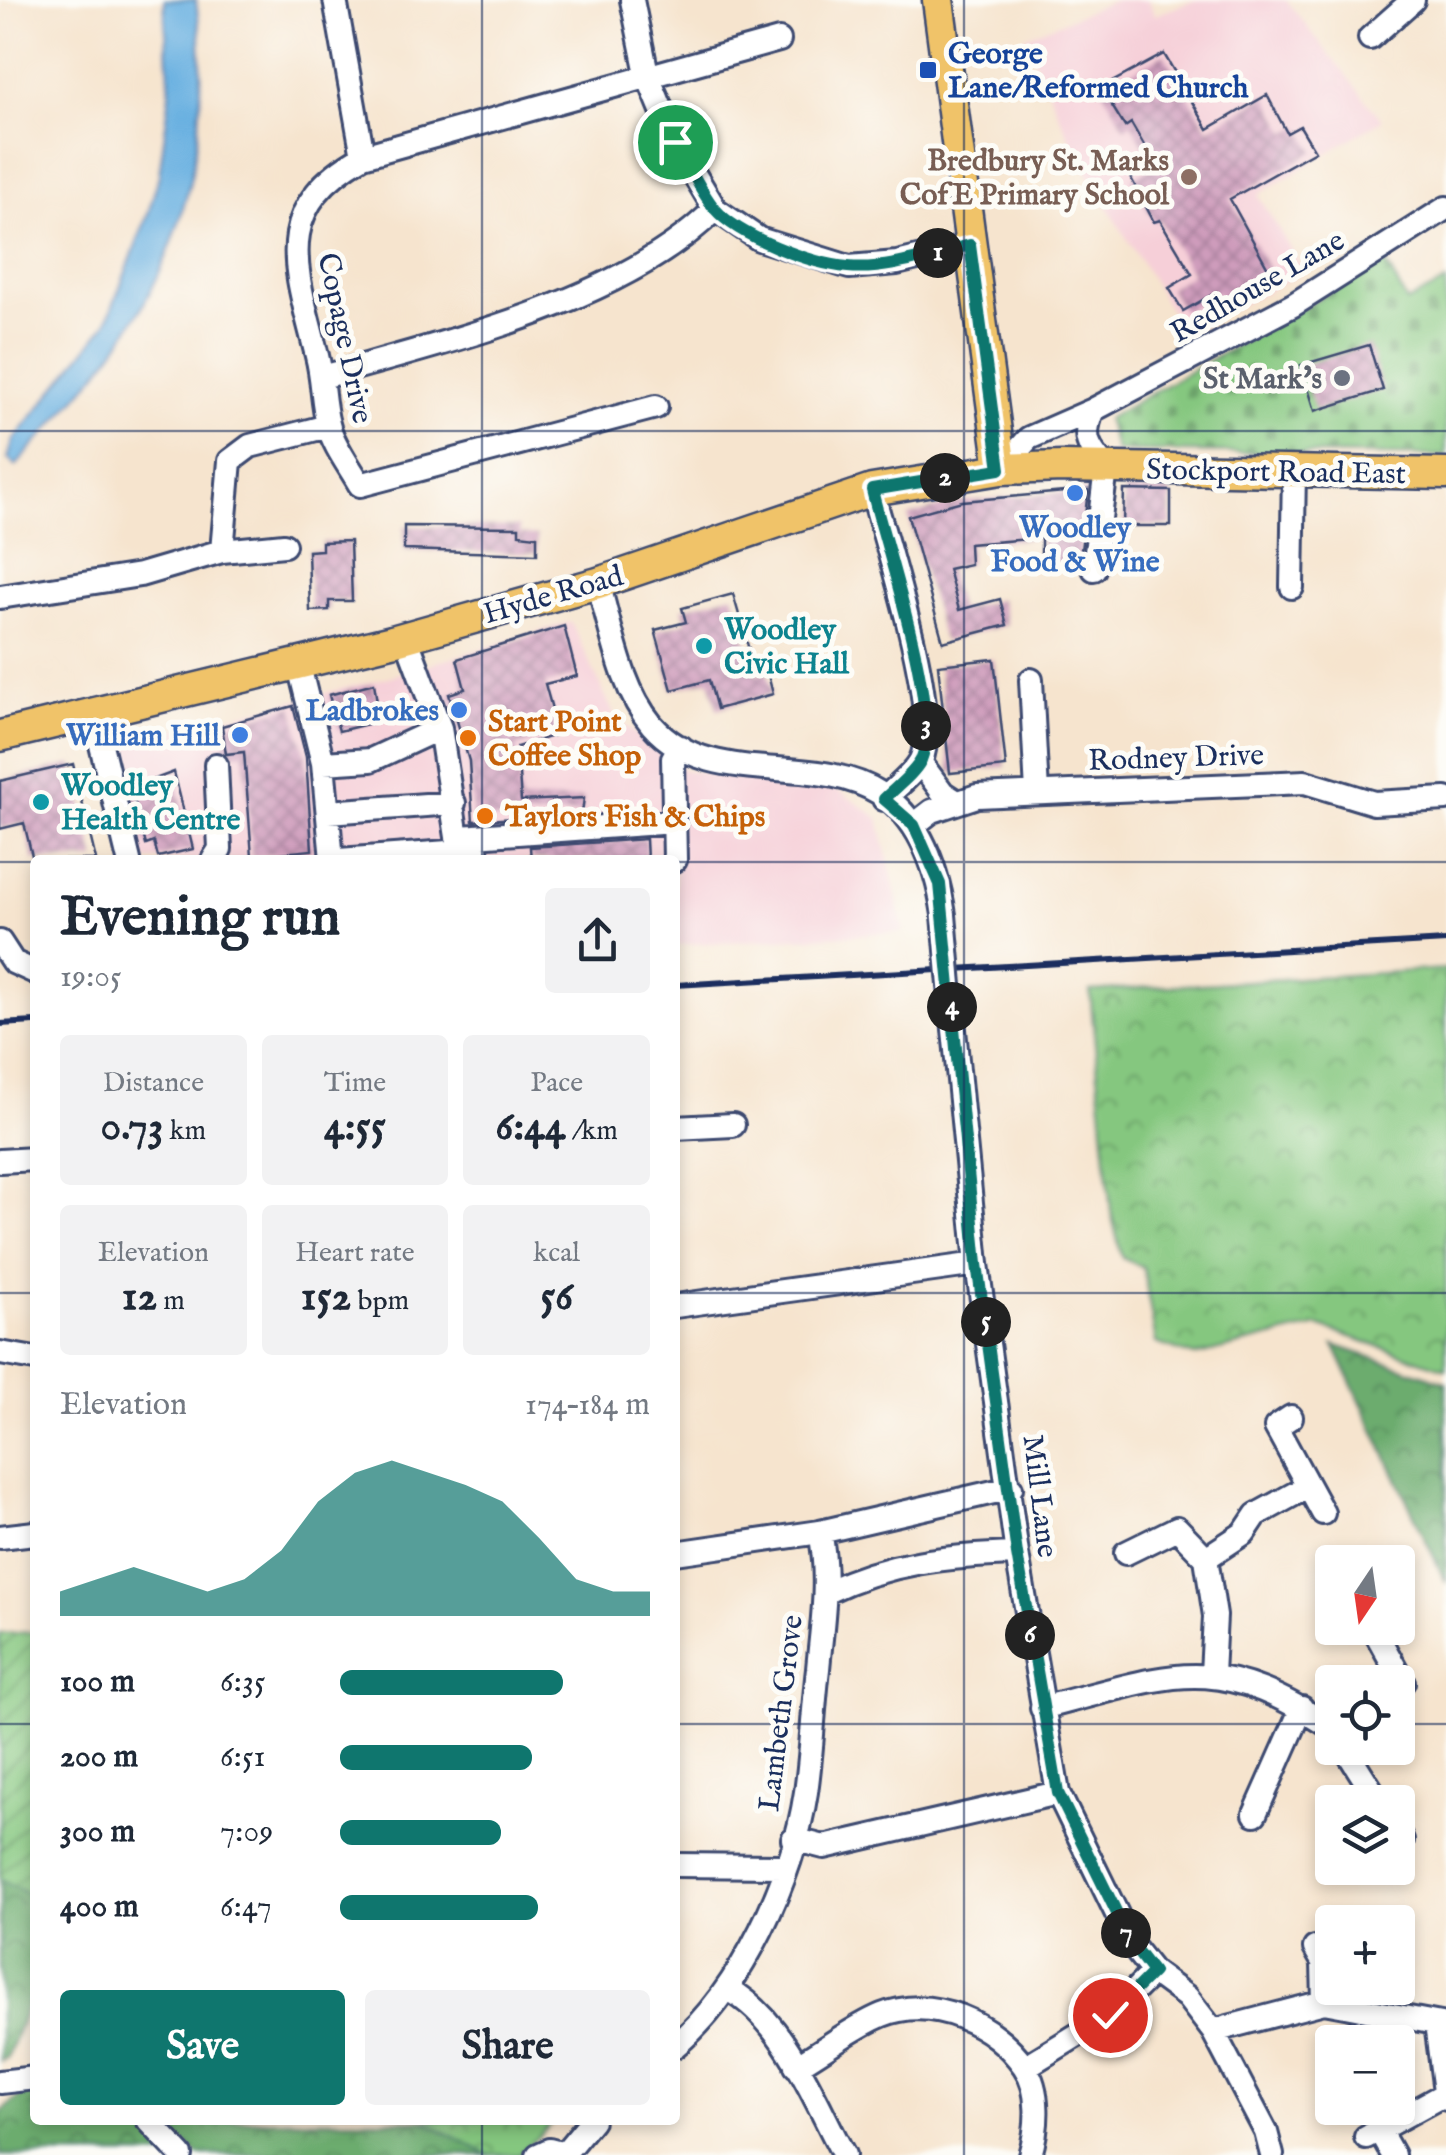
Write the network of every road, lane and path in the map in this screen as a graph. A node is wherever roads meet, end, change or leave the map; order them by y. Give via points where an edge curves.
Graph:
1 (335, 0) edge
2 (632, 0) edge
3 (938, 0) edge
4 (1413, 0) edge
5 (1370, 38) dead end
6 (779, 40) dead end
7 (647, 74) junction
8 (363, 156) junction
9 (1446, 208) edge
10 (715, 210) junction
11 (970, 245) junction
12 (322, 377) junction
13 (656, 407) dead end
14 (1093, 410) junction
15 (328, 426) junction
16 (1106, 468) junction
17 (1000, 469) junction
18 (1294, 471) junction
19 (1446, 474) edge
20 (872, 490) junction
21 (284, 544) dead end
22 (222, 551) junction
23 (1094, 569) dead end
24 (598, 582) junction
25 (1292, 587) dead end
26 (0, 597) edge
27 (406, 636) junction
28 (299, 666) junction
29 (1031, 680) dead end
30 (93, 712) junction
31 (440, 728) junction
32 (0, 736) edge
33 (681, 747) junction
34 (323, 762) junction
35 (920, 762) junction
36 (216, 765) dead end
37 (1037, 793) junction
38 (884, 799) junction
39 (1446, 799) edge
40 (957, 802) junction
41 (454, 804) junction
42 (328, 812) junction
43 (674, 822) junction
44 (914, 825) junction
45 (476, 849) edge
46 (128, 855) edge
47 (216, 855) edge
48 (335, 855) edge
49 (400, 855) edge
50 (675, 855) edge
51 (0, 942) edge
52 (30, 970) edge
53 (733, 1125) dead end
54 (680, 1128) edge
55 (30, 1159) edge
56 (0, 1161) edge
57 (977, 1264) junction
58 (680, 1305) edge
59 (0, 1353) edge
60 (30, 1358) edge
61 (1290, 1417) dead end
62 (1307, 1487) junction
63 (1011, 1488) junction
64 (1323, 1513) dead end
65 (820, 1532) junction
66 (30, 1533) edge
67 (0, 1537) edge
68 (680, 1552) edge
69 (1126, 1553) dead end
70 (1017, 1554) junction
71 (1206, 1558) junction
72 (826, 1592) junction
73 (1212, 1674) junction
74 (1042, 1708) junction
75 (1302, 1708) junction
76 (1315, 1717) edge
77 (1058, 1793) junction
78 (1255, 1814) dead end
79 (793, 1839) junction
80 (680, 1865) edge
81 (784, 1866) junction
82 (1153, 1972) junction
83 (728, 1989) junction
84 (1315, 2004) edge
85 (1339, 2005) edge
86 (1441, 2025) edge
87 (1214, 2030) junction
88 (680, 2042) edge
89 (796, 2066) junction
90 (1025, 2067) junction
91 (30, 2079) edge
92 (0, 2082) edge
93 (1445, 2097) edge
94 (153, 2125) edge
95 (588, 2125) edge
96 (563, 2154) edge
97 (182, 2155) edge
98 (538, 2155) edge
99 (844, 2155) edge
100 (1030, 2155) edge
101 (1272, 2155) edge
102 (1394, 2155) edge

1 - 8 street
2 - 7 street
3 - 11 main road
4 - 5 street
6 - 7 street, Copage Drive
7 - 8 street, Copage Drive
7 - 10 street via 675,142
8 - 12 street, Copage Drive via 314,193 293,256
9 - 14 street, Redhouse Lane via 1293,304
10 - 11 street via 759,239 849,267
10 - 12 street via 692,233 585,292 498,327
11 - 17 main road
12 - 15 street, Copage Drive
13 - 15 street, Copage Drive via 360,486
14 - 16 street via 1086,444
14 - 17 street, Redhouse Lane via 1029,438
15 - 22 street via 250,446 230,461
16 - 17 main road, Hyde Road
16 - 18 main road, Stockport Road East
16 - 23 street
17 - 20 main road, Hyde Road
18 - 19 main road, Stockport Road East
18 - 25 street
20 - 24 main road, Hyde Road
20 - 35 street via 922,692 927,732
21 - 22 street
22 - 26 street via 140,576
24 - 27 main road, Hyde Road
24 - 33 street, Mill Lane via 633,698 654,728
27 - 28 main road, Hyde Road
27 - 31 street
28 - 30 main road, Hyde Road
28 - 34 street
29 - 37 street
30 - 32 main road, Hyde Road
30 - 46 street
31 - 34 street via 371,760
31 - 41 street
33 - 38 street, Mill Lane via 714,759 850,778
33 - 43 street via 674,758
34 - 42 street
35 - 38 street
35 - 40 street
36 - 47 street
37 - 39 street, Rodney Drive via 1304,782 1374,802
37 - 40 street, Rodney Drive
38 - 44 street, Mill Lane
40 - 44 street, Rodney Drive
41 - 42 street
41 - 45 street via 456,837
42 - 48 street
43 - 45 street
43 - 50 street
44 - 57 street, Mill Lane, bridge via 932,860 944,916
45 - 49 street
51 - 52 street via 12,962
53 - 54 street
55 - 56 street
57 - 58 street
57 - 63 street, Mill Lane
59 - 60 street
61 - 62 street via 1276,1427
62 - 64 street
62 - 71 street via 1256,1515 1244,1533
63 - 65 street
63 - 70 street, Mill Lane
65 - 68 street
65 - 72 street, Lambeth Grove
66 - 67 street
69 - 71 street via 1177,1528
70 - 72 street via 935,1557 872,1570
70 - 74 street, Mill Lane
71 - 73 street via 1215,1616
72 - 79 street, Lambeth Grove via 806,1794
73 - 74 street via 1165,1677
73 - 75 street
74 - 77 street, Mill Lane
75 - 76 street
75 - 78 street
77 - 79 street via 824,1848
77 - 82 street, Mill Lane via 1133,1946
79 - 81 street, Lambeth Grove
80 - 81 street
81 - 83 street, Lambeth Grove
82 - 87 street, Mill Lane via 1187,1997
82 - 90 street via 1110,2015
83 - 88 street, Lambeth Grove
83 - 89 street via 760,2014
84 - 87 street
85 - 86 street
86 - 93 street
87 - 101 street, Mill Lane
89 - 90 street via 883,2015 914,2010 951,2011 991,2033
89 - 99 street
90 - 100 street via 1037,2131
91 - 92 street
93 - 102 street via 1373,2134
94 - 97 street
95 - 96 street
96 - 98 street

